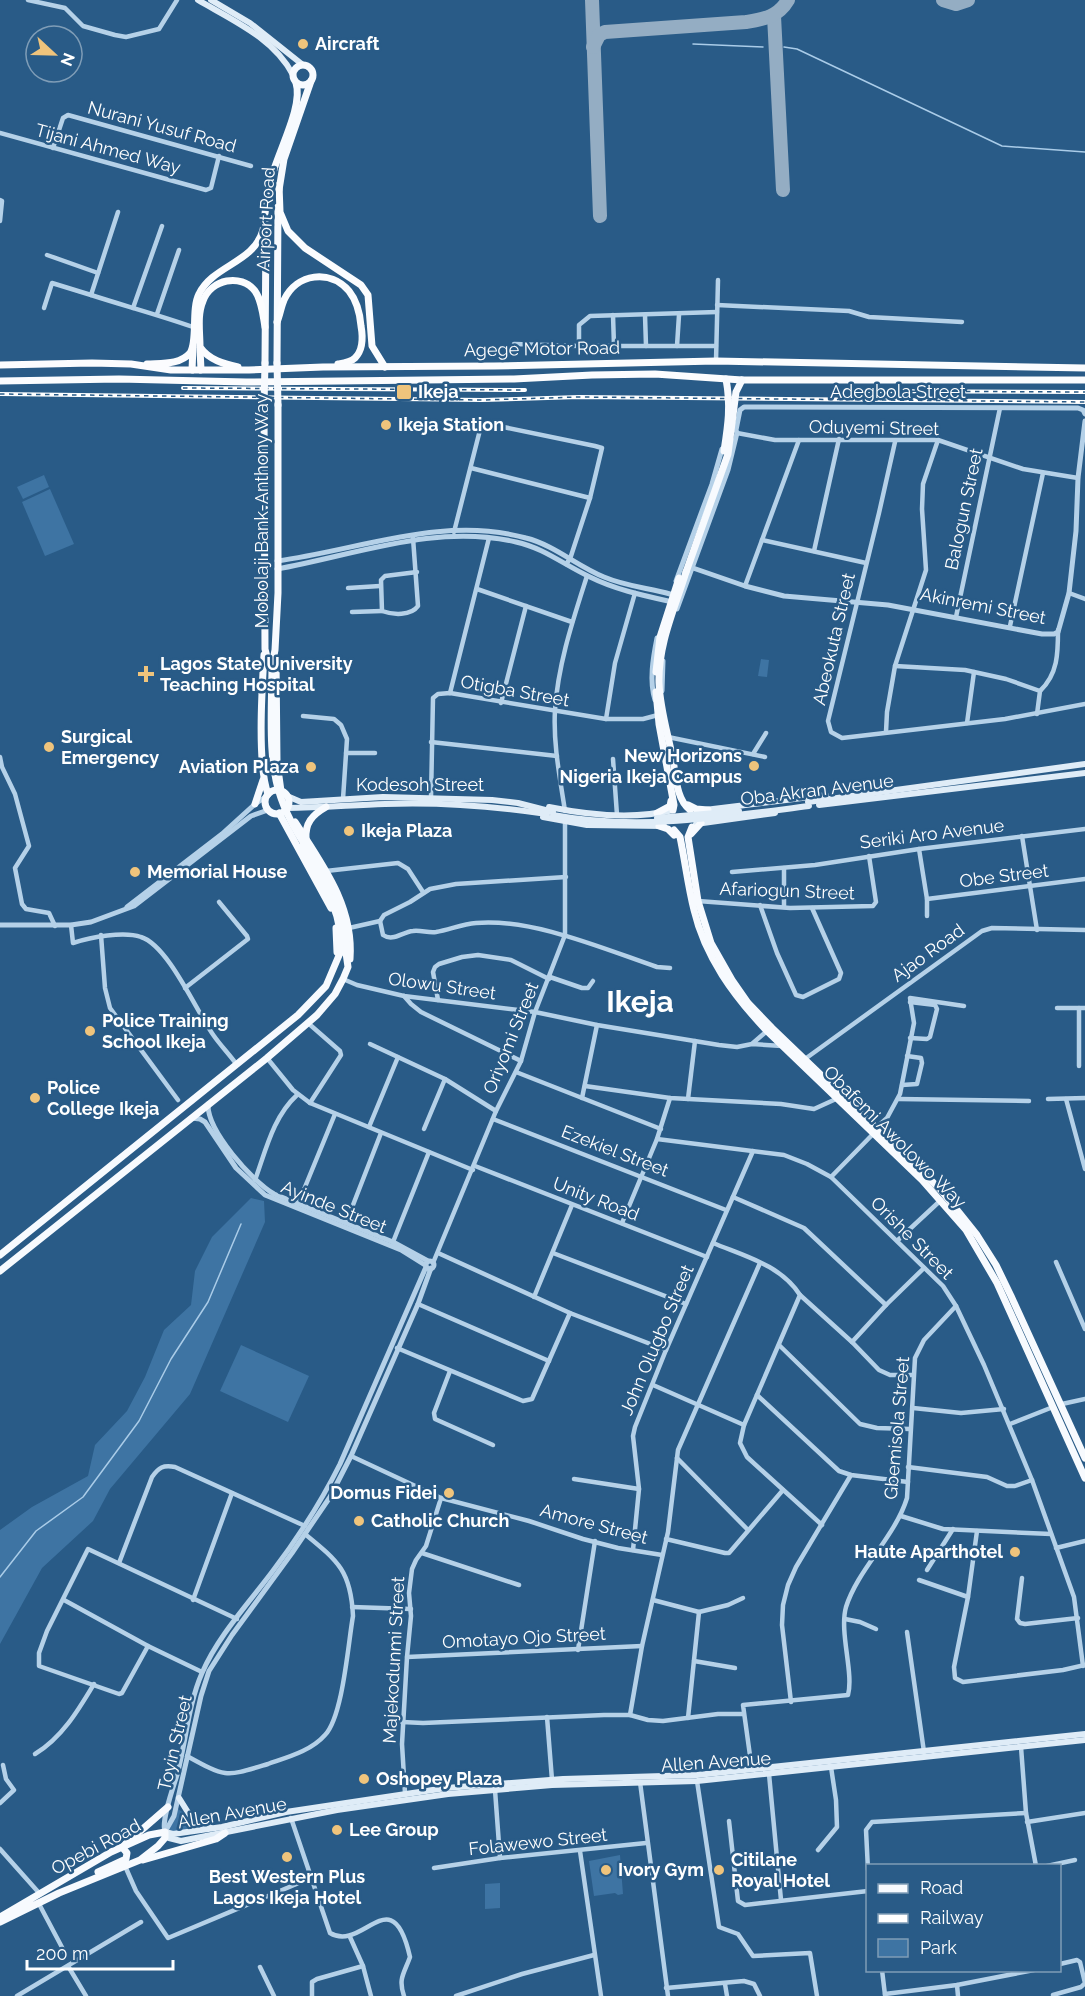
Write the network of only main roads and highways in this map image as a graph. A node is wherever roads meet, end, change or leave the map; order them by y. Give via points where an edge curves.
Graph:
1 (198, 0) edge
2 (211, 0) edge
3 (303, 65) junction
4 (295, 79) junction
5 (311, 81) junction
6 (279, 185) junction
7 (267, 198) junction
8 (277, 322) junction
9 (265, 327) junction
10 (196, 347) junction
11 (265, 363) joint
12 (278, 363) joint
13 (0, 364) edge
14 (131, 364) junction
15 (323, 367) junction
16 (385, 367) junction
17 (1085, 368) edge
18 (192, 370) junction
19 (201, 370) junction
20 (249, 370) junction
21 (726, 380) junction
22 (742, 380) junction
23 (1085, 380) edge
24 (0, 381) edge
25 (687, 570) junction
26 (265, 649) junction
27 (275, 650) junction
28 (271, 665) junction
29 (661, 713) junction
30 (277, 750) junction
31 (262, 751) junction
32 (1085, 764) edge
33 (1085, 773) edge
34 (264, 775) junction
35 (674, 788) junction
36 (284, 793) junction
37 (268, 795) junction
38 (842, 799) junction
39 (518, 803) junction
40 (255, 804) road end
41 (740, 806) junction
42 (326, 807) junction
43 (287, 808) junction
44 (510, 808) junction
45 (673, 810) junction
46 (690, 810) junction
47 (708, 810) junction
48 (279, 813) junction
49 (553, 813) junction
50 (657, 813) junction
51 (616, 815) junction
52 (741, 818) junction
53 (695, 825) junction
54 (615, 826) junction
55 (659, 826) junction
56 (674, 830) junction
57 (306, 839) junction
58 (685, 844) junction
59 (311, 848) junction
60 (301, 855) junction
61 (709, 944) junction
62 (343, 953) junction
63 (338, 961) junction
64 (348, 967) junction
65 (171, 1118) junction
66 (178, 1128) junction
67 (875, 1130) junction
68 (0, 1255) edge
69 (0, 1271) edge
70 (1013, 1307) junction
71 (1085, 1458) edge
72 (1085, 1478) edge
73 (1085, 1734) edge
74 (1085, 1740) edge
75 (179, 1798) road end
76 (168, 1807) road end
77 (212, 1828) junction
78 (165, 1832) junction
79 (225, 1833) junction
80 (122, 1847) junction
81 (140, 1860) junction
82 (96, 1877) junction
83 (0, 1917) edge
84 (0, 1922) edge

1 - 4 main road via 265,42 285,61
2 - 3 main road
3 - 4 main road via 297,68
3 - 5 main road via 312,70
4 - 5 main road via 304,85
4 - 7 main road, Airport Road via 298,99 275,162
5 - 6 main road, Airport Road
6 - 8 main road, Airport Road
6 - 16 highway via 280,212 288,231 305,248 361,285 368,295 372,346
7 - 9 main road, Airport Road
7 - 10 highway via 263,230 250,252 219,273 198,294 193,327
8 - 12 main road, Airport Road
8 - 15 highway via 284,300 303,279 326,277 350,292 361,319 361,348 351,361
9 - 10 highway via 256,293 236,279 223,281 203,300
9 - 11 main road, Airport Road
10 - 14 highway via 177,362
10 - 18 highway
10 - 19 highway
10 - 20 highway via 221,363
11 - 26 main road, Mobolaji Bank-Anthony Way, bridge
12 - 27 main road, Mobolaji Bank-Anthony Way, bridge
13 - 14 highway, Agege Motor Road
14 - 18 highway, Agege Motor Road
15 - 16 highway, Agege Motor Road
15 - 20 highway, Agege Motor Road
16 - 17 highway, Agege Motor Road via 716,361
18 - 19 highway, Agege Motor Road
19 - 20 highway, Agege Motor Road
21 - 22 highway, Agege Motor Road, bridge
21 - 24 highway, Agege Motor Road via 646,374 478,380
21 - 25 main road, bridge via 730,409 723,454
22 - 23 highway, Agege Motor Road
22 - 25 main road, bridge via 736,392 725,464
25 - 29 main road via 666,632 658,672
26 - 28 main road, Mobolaji Bank-Anthony Way
26 - 31 main road
27 - 28 main road, Mobolaji Bank-Anthony Way
27 - 30 main road
28 - 62 main road, Mobolaji Bank-Anthony Way, bridge via 269,757 273,787 334,907
29 - 35 main road
29 - 35 main road
30 - 31 main road via 268,754
30 - 36 main road
31 - 34 main road
32 - 38 main road, Oba Akran Avenue
33 - 38 main road, Oba Akran Avenue
34 - 37 main road
34 - 40 main road
35 - 45 main road, Obafemi Awolowo Way
35 - 46 main road, Obafemi Awolowo Way
35 - 47 main road via 691,807
35 - 50 main road via 670,806
36 - 37 main road via 274,790
36 - 39 main road, Kodesoh Street via 302,802 431,798
36 - 43 main road
37 - 48 main road via 268,810
38 - 41 main road via 831,795
38 - 49 main road, Oba Akran Avenue, bridge via 656,823 587,821
38 - 52 main road via 809,809
39 - 49 main road, Kodesoh Street
39 - 51 main road
41 - 47 main road
41 - 52 main road via 736,813
42 - 43 main road, Kodesoh Street
42 - 44 main road, Kodesoh Street via 447,804
42 - 57 main road via 309,821
43 - 48 main road
43 - 57 main road
44 - 49 main road, Kodesoh Street
44 - 54 main road via 566,822
45 - 46 main road
45 - 50 main road
45 - 56 main road, Obafemi Awolowo Way via 669,820
46 - 47 main road
46 - 53 main road, Obafemi Awolowo Way
48 - 60 main road
50 - 51 main road
51 - 54 main road via 621,821
52 - 53 main road
53 - 56 main road via 685,832
53 - 58 main road, Obafemi Awolowo Way
54 - 55 main road
55 - 56 main road
55 - 58 main road
56 - 58 main road, Obafemi Awolowo Way
57 - 59 main road
58 - 61 main road, Obafemi Awolowo Way
58 - 61 main road, Obafemi Awolowo Way via 694,912
59 - 60 main road via 302,848
59 - 64 main road via 342,903 349,928
60 - 63 main road via 332,909
61 - 67 main road, Obafemi Awolowo Way via 748,1003
61 - 67 main road, Obafemi Awolowo Way via 712,960 728,985 766,1031 836,1099
62 - 63 main road, Mobolaji Bank-Anthony Way
62 - 64 main road, Mobolaji Bank-Anthony Way
63 - 65 main road, Mobolaji Bank-Anthony Way via 326,986 312,1002
64 - 66 main road, Mobolaji Bank-Anthony Way via 329,1002 308,1023
65 - 66 main road
65 - 68 main road, Mobolaji Bank-Anthony Way
66 - 69 main road, Mobolaji Bank-Anthony Way
67 - 70 main road, Obafemi Awolowo Way via 966,1230
67 - 70 main road, Obafemi Awolowo Way via 957,1208 996,1265
70 - 71 main road, Obafemi Awolowo Way
70 - 72 main road, Obafemi Awolowo Way
73 - 77 main road, Allen Avenue via 697,1775 552,1780 405,1793
74 - 79 main road, Allen Avenue via 697,1781 572,1784 438,1796 291,1818
75 - 77 main road via 189,1814
76 - 80 main road
77 - 78 main road, Allen Avenue
78 - 79 main road, Allen Avenue via 169,1838 182,1841
78 - 80 main road, Opebi Road
78 - 81 main road, Opebi Road via 158,1846
79 - 81 main road
80 - 82 main road via 126,1859 98,1872
80 - 83 main road, Opebi Road
81 - 82 main road, Opebi Road
82 - 84 main road, Opebi Road

